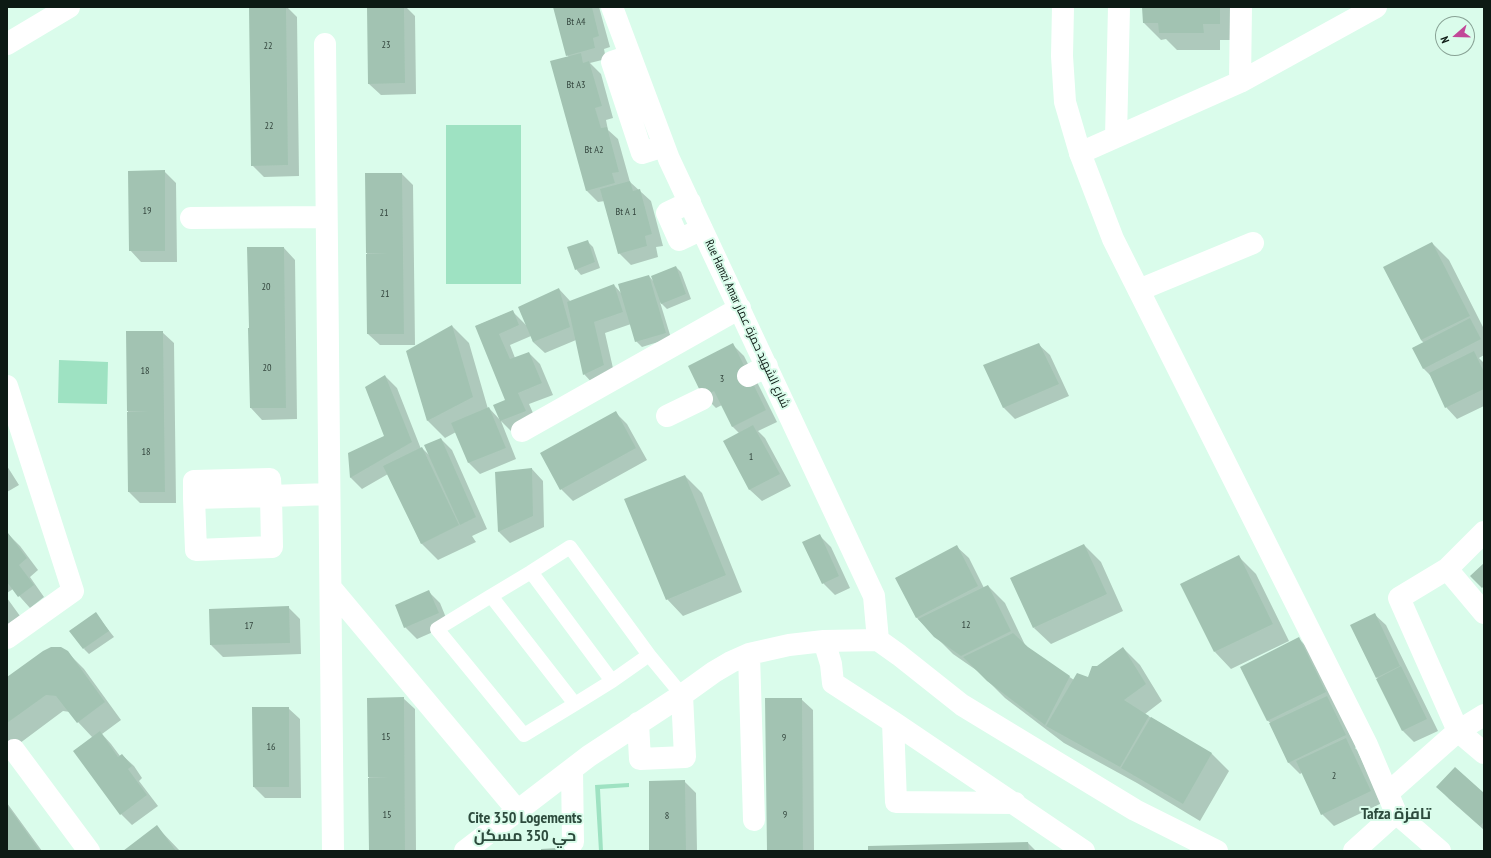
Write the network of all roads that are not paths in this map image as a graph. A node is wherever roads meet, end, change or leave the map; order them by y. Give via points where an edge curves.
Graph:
1 (69, 7) edge
2 (612, 7) edge
3 (1063, 7) edge
4 (1118, 7) edge
5 (1242, 7) edge
6 (1376, 7) edge
7 (7, 44) edge
8 (325, 44) dead end
9 (1240, 82) junction
10 (1116, 137) junction
11 (1080, 153) junction
12 (326, 217) junction
13 (191, 218) dead end
14 (1253, 243) dead end
15 (1139, 290) junction
16 (740, 308) junction
17 (7, 386) edge
18 (702, 399) dead end
19 (668, 416) dead end
20 (522, 431) dead end
21 (329, 494) junction
22 (271, 496) junction
23 (1484, 532) edge
24 (1447, 569) junction
25 (531, 572) junction
26 (331, 588) junction
27 (491, 596) junction
28 (1484, 613) edge
29 (7, 638) edge
30 (878, 640) junction
31 (824, 641) junction
32 (750, 654) junction
33 (650, 656) junction
34 (612, 681) junction
35 (682, 695) junction
36 (575, 704) junction
37 (1484, 715) edge
38 (893, 722) junction
39 (638, 723) junction
40 (1458, 731) junction
41 (14, 750) dead end
42 (1484, 753) edge
43 (572, 769) junction
44 (1388, 793) junction
45 (1015, 803) junction
46 (517, 810) junction
47 (1396, 812) junction
48 (754, 820) dead end
49 (573, 842) dead end
50 (89, 851) edge
51 (333, 851) edge
52 (465, 851) edge
53 (1084, 851) edge
54 (1217, 851) edge
55 (1354, 851) edge
56 (1440, 851) edge

1 - 7 street
2 - 16 street, Rue Hamzi Amar شارع الشهيد حمزة عمار via 669,159
3 - 11 street via 1062,56 1065,102
4 - 10 street
5 - 9 street
6 - 9 street
8 - 12 street
9 - 10 street
10 - 11 street
11 - 15 street via 1113,239
12 - 13 street
12 - 21 street
14 - 15 street
15 - 44 street via 1367,745
16 - 20 street
16 - 30 street, Rue Hamzi Amar شارع الشهيد حمزة عمار via 758,371 874,596
17 - 29 street via 73,591
18 - 19 street
21 - 22 street
21 - 26 street
22 - 22 street via 272,547 196,550 194,498
23 - 24 street
24 - 28 street
24 - 40 street via 1399,598
25 - 27 lane
25 - 33 lane via 570,547
25 - 34 lane
26 - 46 street
26 - 51 street
27 - 36 lane
27 - 36 lane via 437,629 524,735
30 - 31 street
30 - 54 street via 962,705 1134,810
31 - 32 street via 789,645
31 - 38 street via 831,664 833,683
32 - 35 street via 714,672
32 - 48 street
33 - 34 lane
33 - 35 lane
34 - 36 lane
35 - 39 street
35 - 39 street via 685,757 640,760
37 - 40 street
38 - 45 street
38 - 45 street via 896,802
39 - 43 street
40 - 42 street
40 - 44 street
41 - 50 street
43 - 46 street
43 - 49 street
44 - 47 street
45 - 53 street
46 - 52 street
47 - 55 street
47 - 56 street

